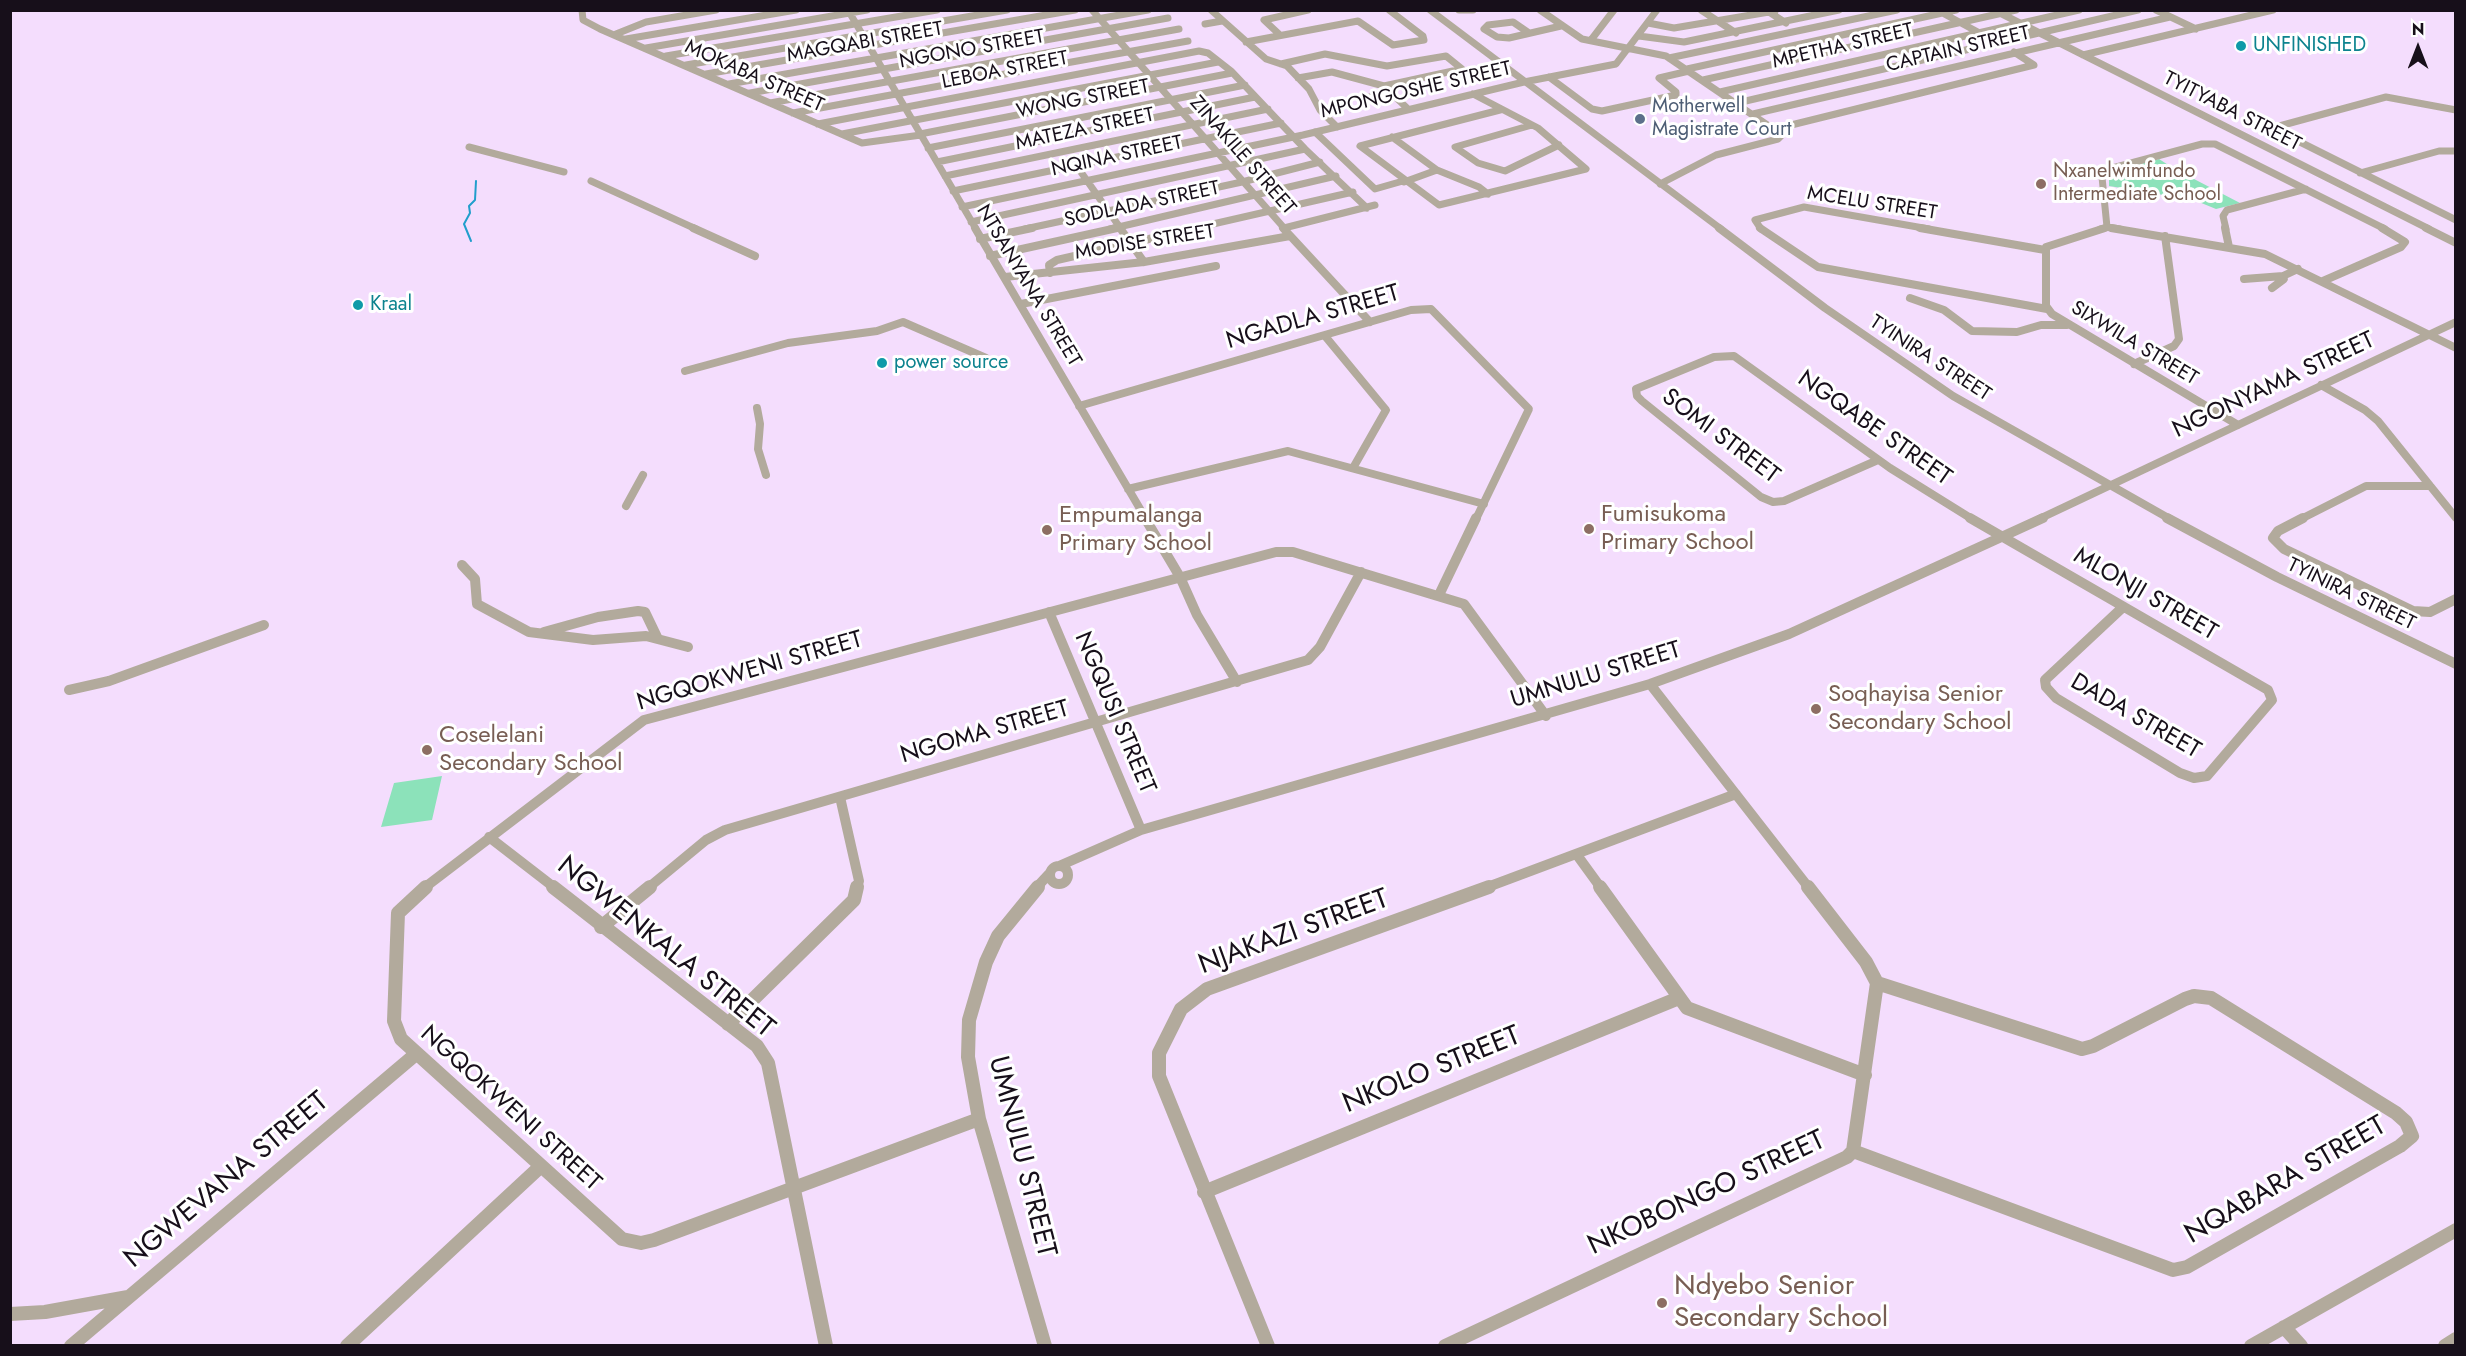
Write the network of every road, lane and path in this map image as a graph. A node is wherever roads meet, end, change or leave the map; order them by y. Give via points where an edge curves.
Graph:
1 (716, 10) edge
2 (796, 10) edge
3 (867, 10) edge
4 (937, 10) edge
5 (1007, 10) edge
6 (1075, 10) edge
7 (1092, 10) edge
8 (1148, 10) edge
9 (1211, 10) edge
10 (1308, 10) edge
11 (1389, 10) edge
12 (1430, 10) edge
13 (1459, 10) edge
14 (1473, 10) edge
15 (1539, 10) edge
16 (1614, 10) edge
17 (1657, 10) edge
18 (1701, 10) edge
19 (1778, 10) edge
20 (1897, 10) edge
21 (1956, 10) edge
22 (2016, 10) edge
23 (2079, 10) edge
24 (2138, 10) edge
25 (2156, 10) edge
26 (2273, 10) edge
27 (1834, 11) edge
28 (849, 12) edge
29 (1768, 12) junction
30 (1940, 12) edge
31 (1998, 12) edge
32 (2064, 12) edge
33 (582, 13) edge
34 (752, 14) edge
35 (968, 14) edge
36 (2170, 17) junction
37 (1168, 18) dead end
38 (1099, 19) junction
39 (1222, 21) junction
40 (1716, 21) junction
41 (1849, 21) junction
42 (1785, 22) junction
43 (1648, 23) junction
44 (1961, 23) junction
45 (2084, 23) junction
46 (856, 24) junction
47 (1205, 24) dead end
48 (2020, 24) junction
49 (1561, 26) junction
50 (977, 27) junction
51 (758, 28) junction
52 (1108, 29) junction
53 (1179, 29) dead end
54 (2196, 29) junction
55 (1865, 30) junction
56 (1800, 32) junction
57 (1529, 33) junction
58 (1735, 33) junction
59 (1980, 33) junction
60 (2039, 33) junction
61 (2104, 33) junction
62 (616, 34) junction
63 (862, 35) junction
64 (1280, 35) junction
65 (1639, 36) junction
66 (986, 38) junction
67 (626, 39) junction
68 (763, 39) junction
69 (1118, 40) junction
70 (1188, 40) dead end
71 (1591, 40) junction
72 (1883, 40) junction
73 (1816, 41) junction
74 (1246, 42) junction
75 (1751, 42) junction
76 (1998, 43) junction
77 (2059, 43) junction
78 (2128, 45) junction
79 (868, 46) junction
80 (646, 48) junction
81 (1630, 48) junction
82 (994, 50) junction
83 (1128, 51) junction
84 (1833, 51) junction
85 (1901, 51) junction
86 (1766, 52) junction
87 (2016, 53) junction
88 (2083, 55) junction
89 (666, 56) junction
90 (875, 58) junction
91 (1669, 58) junction
92 (1003, 61) junction
93 (1918, 61) junction
94 (1218, 62) junction
95 (1852, 62) junction
96 (1138, 63) junction
97 (1782, 63) junction
98 (1281, 64) junction
99 (686, 65) junction
100 (974, 66) junction
101 (882, 69) junction
102 (1688, 70) junction
103 (1869, 72) junction
104 (1937, 72) junction
105 (1232, 73) junction
106 (1800, 74) junction
107 (706, 75) junction
108 (1149, 75) junction
109 (982, 76) junction
110 (1944, 76) dead end
111 (1549, 77) junction
112 (1298, 78) junction
113 (1703, 80) junction
114 (889, 81) junction
115 (1524, 82) junction
116 (1887, 83) junction
117 (729, 84) junction
118 (1817, 84) junction
119 (1245, 85) junction
120 (1384, 86) junction
121 (1159, 87) junction
122 (991, 91) junction
123 (1720, 92) junction
124 (750, 93) junction
125 (1390, 93) junction
126 (897, 94) junction
127 (1473, 94) junction
128 (1834, 95) junction
129 (1255, 97) junction
130 (1170, 99) junction
131 (1360, 99) dead end
132 (1841, 99) dead end
133 (770, 103) junction
134 (1737, 103) junction
135 (1000, 104) junction
136 (1848, 104) dead end
137 (905, 107) junction
138 (1856, 108) junction
139 (1268, 109) junction
140 (1408, 110) junction
141 (1500, 110) junction
142 (2456, 110) edge
143 (1181, 111) junction
144 (793, 113) junction
145 (1753, 114) junction
146 (1009, 116) junction
147 (912, 120) junction
148 (1281, 123) junction
149 (818, 124) junction
150 (1192, 124) junction
151 (1532, 125) junction
152 (1337, 127) junction
153 (1775, 129) junction
154 (1017, 130) junction
155 (1315, 132) junction
156 (842, 134) junction
157 (920, 134) junction
158 (1294, 136) junction
159 (1392, 137) junction
160 (1204, 139) junction
161 (1026, 143) junction
162 (1559, 145) junction
163 (469, 147) dead end
164 (928, 148) junction
165 (1305, 149) junction
166 (2456, 151) edge
167 (1218, 153) junction
168 (1036, 157) junction
169 (937, 162) junction
170 (1320, 162) junction
171 (1076, 165) junction
172 (1230, 167) junction
173 (1437, 170) junction
174 (1047, 171) junction
175 (564, 172) dead end
176 (2360, 174) junction
177 (945, 176) junction
178 (1336, 176) junction
179 (1087, 180) junction
180 (591, 181) dead end
181 (1403, 181) junction
182 (1242, 182) junction
183 (1660, 184) junction
184 (2306, 189) junction
185 (953, 191) junction
186 (1353, 192) junction
187 (1488, 194) junction
188 (1096, 196) junction
189 (1255, 197) junction
190 (962, 207) junction
191 (1107, 211) junction
192 (1269, 212) junction
193 (2456, 220) edge
194 (971, 222) junction
195 (1119, 227) junction
196 (2107, 227) junction
197 (1284, 228) junction
198 (1290, 236) junction
199 (2165, 236) junction
200 (980, 239) junction
201 (2456, 243) edge
202 (1132, 244) junction
203 (2229, 247) junction
204 (2044, 250) junction
205 (755, 256) dead end
206 (990, 256) junction
207 (1144, 262) junction
208 (1216, 266) dead end
209 (2298, 269) junction
210 (1050, 273) junction
211 (2243, 276) dead end
212 (2283, 276) junction
213 (1005, 277) junction
214 (2323, 281) junction
215 (2272, 288) dead end
216 (1910, 298) dead end
217 (1021, 304) junction
218 (2047, 309) junction
219 (1370, 322) junction
220 (2456, 322) edge
221 (2068, 325) junction
222 (2428, 335) junction
223 (1325, 336) junction
224 (2456, 348) edge
225 (1725, 355) joint
226 (986, 358) dead end
227 (2134, 364) junction
228 (685, 371) dead end
229 (2321, 385) junction
230 (1079, 406) junction
231 (757, 408) dead end
232 (2238, 425) junction
233 (1878, 460) junction
234 (1353, 468) junction
235 (643, 475) dead end
236 (766, 475) dead end
237 (2430, 486) junction
238 (2109, 487) junction
239 (1128, 489) junction
240 (1484, 504) junction
241 (626, 506) dead end
242 (2456, 518) edge
243 (2002, 538) junction
244 (462, 565) dead end
245 (1361, 572) junction
246 (1180, 578) junction
247 (1439, 595) junction
248 (2456, 599) edge
249 (2122, 608) junction
250 (1049, 612) junction
251 (264, 625) dead end
252 (538, 634) junction
253 (657, 638) junction
254 (688, 647) dead end
255 (2456, 664) edge
256 (1237, 682) junction
257 (1650, 684) junction
258 (69, 690) dead end
259 (2268, 690) joint
260 (1546, 716) junction
261 (1096, 723) junction
262 (1736, 794) junction
263 (840, 797) junction
264 (1141, 830) junction
265 (489, 837) junction
266 (1577, 855) junction
267 (602, 927) junction
268 (1877, 983) junction
269 (1679, 998) junction
270 (728, 1024) junction
271 (416, 1054) junction
272 (1865, 1075) junction
273 (979, 1119) junction
274 (1853, 1151) junction
275 (541, 1166) junction
276 (794, 1186) junction
277 (1204, 1192) junction
278 (2456, 1230) edge
279 (130, 1296) junction
280 (10, 1314) edge
281 (2284, 1328) junction
282 (2456, 1339) edge
283 (71, 1346) edge
284 (347, 1346) edge
285 (826, 1346) edge
286 (1045, 1346) edge
287 (1268, 1346) edge
288 (1445, 1346) edge
289 (2251, 1346) edge
290 (2301, 1346) edge
291 (2445, 1346) edge

1 - 62 street via 646,22
2 - 34 street
3 - 28 street
4 - 46 street
5 - 35 street
6 - 50 street
7 - 38 street, ZINAKILE STREET
8 - 38 street, MAGQABI STREET
9 - 39 street
10 - 64 street via 1264,20
11 - 64 street via 1424,40 1393,45 1358,21
12 - 115 street, TYINIRA STREET
13 - 14 street
15 - 49 street
16 - 71 street
17 - 43 street, MPONGOSHE STREET
18 - 40 street
19 - 29 street
20 - 41 street
21 - 30 street
22 - 31 street
23 - 32 street, MPETHA STREET
24 - 45 street
25 - 36 street
26 - 54 street
27 - 41 street
27 - 42 street
28 - 46 street, NTSANYANA STREET
28 - 51 street
29 - 40 street
29 - 42 street
30 - 44 street
30 - 55 street
31 - 44 street
31 - 48 street, TYITYABA STREET
32 - 45 street
32 - 48 street, MPETHA STREET
33 - 62 street, MOKABA STREET via 586,22
34 - 51 street
34 - 67 street
35 - 50 street
35 - 63 street
36 - 54 street
36 - 61 street, CAPTAIN STREET
37 - 52 street
38 - 52 street, ZINAKILE STREET
38 - 66 street, MAGQABI STREET
39 - 47 street
39 - 74 street
40 - 43 street via 1670,28
40 - 58 street
41 - 55 street
41 - 56 street
42 - 56 street
42 - 58 street
43 - 65 street, MPONGOSHE STREET
44 - 59 street
44 - 72 street
45 - 60 street
45 - 61 street
46 - 63 street, NTSANYANA STREET
46 - 68 street
48 - 59 street, MPETHA STREET
48 - 60 street, TYITYABA STREET
49 - 57 street
49 - 71 street
50 - 66 street
50 - 79 street
51 - 68 street
51 - 80 street
52 - 69 street, ZINAKILE STREET
52 - 82 street
53 - 69 street, NGONO STREET
54 - 78 street
55 - 72 street
55 - 73 street
56 - 73 street
56 - 75 street
57 - 57 street via 1502,38 1484,29 1513,22
58 - 65 street via 1678,43
58 - 75 street
59 - 76 street
59 - 85 street, MPETHA STREET
60 - 76 street
60 - 77 street, TYITYABA STREET
61 - 77 street, CAPTAIN STREET
61 - 78 street
62 - 67 street, MOKABA STREET
63 - 79 street, NTSANYANA STREET
63 - 99 street
64 - 74 street
65 - 81 street, MPONGOSHE STREET
66 - 82 street
66 - 90 street, MAGQABI STREET
67 - 80 street, MOKABA STREET
68 - 89 street
69 - 83 street, ZINAKILE STREET
69 - 92 street, NGONO STREET
70 - 83 street
71 - 81 street
72 - 84 street
72 - 85 street
73 - 84 street
73 - 86 street
74 - 98 street via 1266,59
75 - 86 street
75 - 91 street
76 - 87 street
76 - 93 street
77 - 87 street, CAPTAIN STREET
77 - 88 street, TYITYABA STREET
78 - 88 street
79 - 90 street, NTSANYANA STREET
79 - 107 street
80 - 89 street, MOKABA STREET
81 - 91 street
81 - 111 street, MPONGOSHE STREET via 1616,64
82 - 92 street
82 - 101 street
83 - 96 street, ZINAKILE STREET
83 - 109 street
84 - 95 street
84 - 97 street
85 - 93 street
85 - 95 street, MPETHA STREET
86 - 97 street
86 - 102 street
87 - 104 street, CAPTAIN STREET
87 - 138 street via 2034,65
88 - 201 street, TYITYABA STREET
89 - 99 street, MOKABA STREET
90 - 101 street, NTSANYANA STREET
90 - 117 street, MAGQABI STREET
91 - 102 street
92 - 100 street, NGONO STREET
93 - 103 street
93 - 104 street
94 - 96 street, LEBOA STREET via 1199,51
94 - 105 street
94 - 108 street
95 - 103 street
95 - 106 street, MPETHA STREET
96 - 108 street, ZINAKILE STREET
96 - 122 street, LEBOA STREET
97 - 106 street
97 - 113 street
98 - 112 street
98 - 120 street via 1328,54 1387,66 1446,56 1462,68
99 - 107 street, MOKABA STREET
100 - 109 street
100 - 114 street, NGONO STREET
101 - 114 street, NTSANYANA STREET
101 - 124 street
102 - 111 street via 1659,78 1676,95 1602,111 1592,109
102 - 113 street
103 - 116 street
103 - 118 street
104 - 110 street
104 - 116 street, CAPTAIN STREET
105 - 119 street
105 - 121 street, MOKABA STREET
106 - 118 street
106 - 123 street, MPETHA STREET
107 - 117 street, MOKABA STREET
108 - 121 street, ZINAKILE STREET
108 - 135 street
109 - 122 street
109 - 126 street
111 - 115 street, MPONGOSHE STREET
112 - 120 street via 1332,72
112 - 152 street
113 - 123 street
114 - 126 street, NTSANYANA STREET
114 - 133 street, NGONO STREET
115 - 127 street, MPONGOSHE STREET
115 - 183 street, TYINIRA STREET
116 - 128 street, CAPTAIN STREET
117 - 124 street, MOKABA STREET
118 - 128 street
118 - 134 street
119 - 129 street
119 - 130 street, WONG STREET
120 - 125 street
121 - 130 street, ZINAKILE STREET
121 - 146 street, MOKABA STREET
122 - 135 street
122 - 137 street, LEBOA STREET
123 - 134 street
124 - 133 street, MOKABA STREET
125 - 131 street
125 - 140 street
126 - 137 street, NTSANYANA STREET
126 - 144 street
127 - 140 street, MPONGOSHE STREET
127 - 141 street
128 - 132 street
128 - 145 street, CAPTAIN STREET
129 - 139 street
129 - 143 street
130 - 143 street, ZINAKILE STREET
130 - 154 street, WONG STREET
133 - 144 street, MOKABA STREET
134 - 145 street
135 - 146 street
135 - 147 street
136 - 138 street
137 - 147 street, NTSANYANA STREET
137 - 149 street, LEBOA STREET
138 - 153 street
139 - 148 street
139 - 150 street, MATEZA STREET
140 - 152 street, MPONGOSHE STREET
141 - 151 street
141 - 159 street
142 - 176 street via 2386,97 2272,128
143 - 150 street, ZINAKILE STREET
143 - 161 street
144 - 149 street, MOKABA STREET
145 - 153 street
146 - 154 street
146 - 157 street, MOKABA STREET
147 - 156 street
147 - 157 street, NTSANYANA STREET
148 - 158 street
148 - 160 street
149 - 156 street, MOKABA STREET
150 - 160 street, ZINAKILE STREET
150 - 168 street, MATEZA STREET
151 - 162 street
151 - 162 street via 1455,147 1479,163 1505,171
152 - 155 street, MPONGOSHE STREET
153 - 183 street via 1782,135 1780,138 1730,149
154 - 161 street
154 - 164 street, WONG STREET
155 - 158 street, NQINA STREET
155 - 181 street via 1375,189
156 - 157 street, MOKABA STREET via 867,144
157 - 164 street, NTSANYANA STREET
158 - 165 street
158 - 167 street, NQINA STREET
159 - 173 street
159 - 181 street via 1360,148
160 - 167 street, ZINAKILE STREET
160 - 171 street
161 - 168 street
161 - 169 street
162 - 187 street via 1587,169
163 - 175 street
164 - 169 street, NTSANYANA STREET
165 - 170 street
165 - 172 street
166 - 176 street via 2442,150
167 - 172 street, ZINAKILE STREET
167 - 179 street, NQINA STREET
168 - 174 street
168 - 177 street, MATEZA STREET
169 - 177 street, NTSANYANA STREET
170 - 178 street
170 - 182 street
171 - 174 street
171 - 179 street
172 - 182 street, ZINAKILE STREET
172 - 188 street
173 - 181 street
173 - 187 street
174 - 185 street
176 - 193 street
177 - 185 street, NTSANYANA STREET
178 - 186 street
178 - 189 street, SODLADA STREET
179 - 188 street
179 - 190 street, NQINA STREET
180 - 205 street
181 - 187 street via 1439,206
182 - 189 street, ZINAKILE STREET
182 - 191 street
183 - 238 street, TYINIRA STREET via 1891,355 2032,444
184 - 196 street via 2228,148 2202,144 2105,170 2102,177
184 - 203 street via 2228,210 2223,216
184 - 214 street via 2405,242 2401,248
185 - 190 street, NTSANYANA STREET
186 - 192 street
186 - 197 street via 1371,206
188 - 191 street
188 - 194 street
189 - 192 street, ZINAKILE STREET
189 - 195 street, SODLADA STREET
190 - 194 street, NTSANYANA STREET
191 - 195 street
191 - 200 street
192 - 197 street, ZINAKILE STREET
192 - 202 street
194 - 200 street, NTSANYANA STREET
195 - 202 street
195 - 206 street, SODLADA STREET
196 - 199 street
196 - 204 street
197 - 198 street, ZINAKILE STREET
198 - 207 street, MODISE STREET
198 - 219 street, ZINAKILE STREET
199 - 203 street
199 - 227 street via 2179,339 2174,346
200 - 206 street, NTSANYANA STREET
202 - 207 street
202 - 210 street via 1057,260 1049,265
203 - 209 street via 2265,254
204 - 218 street, SIXWILA STREET
204 - 218 street, MCELU STREET via 1804,207 1755,220 1761,229 1818,267
206 - 213 street, NTSANYANA STREET
207 - 210 street, MODISE STREET
208 - 217 street
209 - 212 street
209 - 214 street
210 - 213 street, MODISE STREET
211 - 212 street
212 - 215 street
213 - 217 street, NTSANYANA STREET
214 - 222 street
216 - 221 street via 1944,310 1972,331 2017,332 2041,325
217 - 230 street, NTSANYANA STREET
218 - 221 street, SIXWILA STREET
219 - 223 street, NGADLA STREET
219 - 240 street, NGADLA STREET via 1417,308 1431,309 1527,405 1528,414
220 - 222 street, NGONYAMA STREET
221 - 227 street, SIXWILA STREET
222 - 224 street
222 - 229 street, NGONYAMA STREET
223 - 230 street, NGADLA STREET
223 - 234 street via 1386,410
225 - 233 street, NGQABE STREET via 1739,359
225 - 233 street, SOMI STREET via 1638,387 1637,396 1761,497 1773,502
226 - 228 street via 903,322 877,331 788,343
227 - 232 street, SIXWILA STREET
229 - 232 street, NGONYAMA STREET
229 - 237 street via 2373,416
230 - 239 street, NTSANYANA STREET
231 - 236 street via 758,449
232 - 238 street, NGONYAMA STREET
233 - 243 street, NGQABE STREET
234 - 239 street via 1281,452
234 - 240 street
235 - 241 street
237 - 242 street
237 - 248 street via 2366,486 2278,531 2273,538 2284,549 2414,611 2430,612
238 - 243 street, UMNULU STREET
238 - 255 street, TYINIRA STREET via 2277,577
239 - 246 street, NTSANYANA STREET
240 - 247 street, NGADLA STREET
243 - 249 street, MLONJI STREET
243 - 257 street, UMNULU STREET via 1789,634
244 - 252 street via 475,579 477,603
245 - 246 street, NGQOKWENI STREET via 1286,552
245 - 247 street, NGQOKWENI STREET
245 - 256 street, NGOMA STREET via 1313,656 1300,664
246 - 250 street, NGQOKWENI STREET
246 - 256 street, NTSANYANA STREET
247 - 260 street, NGQOKWENI STREET via 1467,606
249 - 259 street, MLONJI STREET
249 - 259 street, DADA STREET via 2044,680 2046,687 2056,698 2180,773 2194,778 2207,776 2272,700
250 - 261 street, NGQUSI STREET
250 - 265 street, NGQOKWENI STREET via 644,720
251 - 258 street via 90,687
252 - 253 street via 593,640
252 - 253 street via 638,610 645,612
253 - 254 street
256 - 261 street, NGOMA STREET
257 - 260 street, UMNULU STREET
257 - 262 street
260 - 264 street, UMNULU STREET
261 - 263 street, NGOMA STREET
261 - 264 street, NGQUSI STREET
262 - 266 street, NJAKAZI STREET
262 - 268 street via 1855,947
263 - 267 street, NGOMA STREET via 713,835
263 - 270 street via 859,881 854,900
264 - 273 street, UMNULU STREET via 1078,859 1058,873 1014,913 998,936 976,990 969,1020 968,1057
265 - 267 street, NGWENKALA STREET
265 - 271 street, NGQOKWENI STREET via 407,902 399,913 395,1031
266 - 269 street
266 - 277 street, NJAKAZI STREET via 1207,989 1188,1001 1163,1043 1157,1066
267 - 270 street, NGWENKALA STREET
268 - 272 street, NKOBONGO STREET
268 - 274 street, NQABARA STREET via 2082,1049 2185,999 2211,998 2396,1113 2406,1122 2412,1136 2187,1267 2173,1270
269 - 272 street via 1692,1012
269 - 277 street, NKOLO STREET
270 - 276 street, NGWENKALA STREET via 757,1046 768,1063
271 - 275 street, NGQOKWENI STREET
271 - 279 street, NGWEVANA STREET
272 - 274 street, NKOBONGO STREET
273 - 276 street, NGQOKWENI STREET
273 - 286 street, UMNULU STREET
274 - 288 street, NKOBONGO STREET
275 - 276 street, NGQOKWENI STREET via 622,1239 641,1243
275 - 284 street
276 - 285 street
277 - 287 street, NJAKAZI STREET
278 - 281 street
279 - 280 street via 45,1312
279 - 283 street, NGWEVANA STREET
281 - 289 street
281 - 290 street
282 - 291 street

